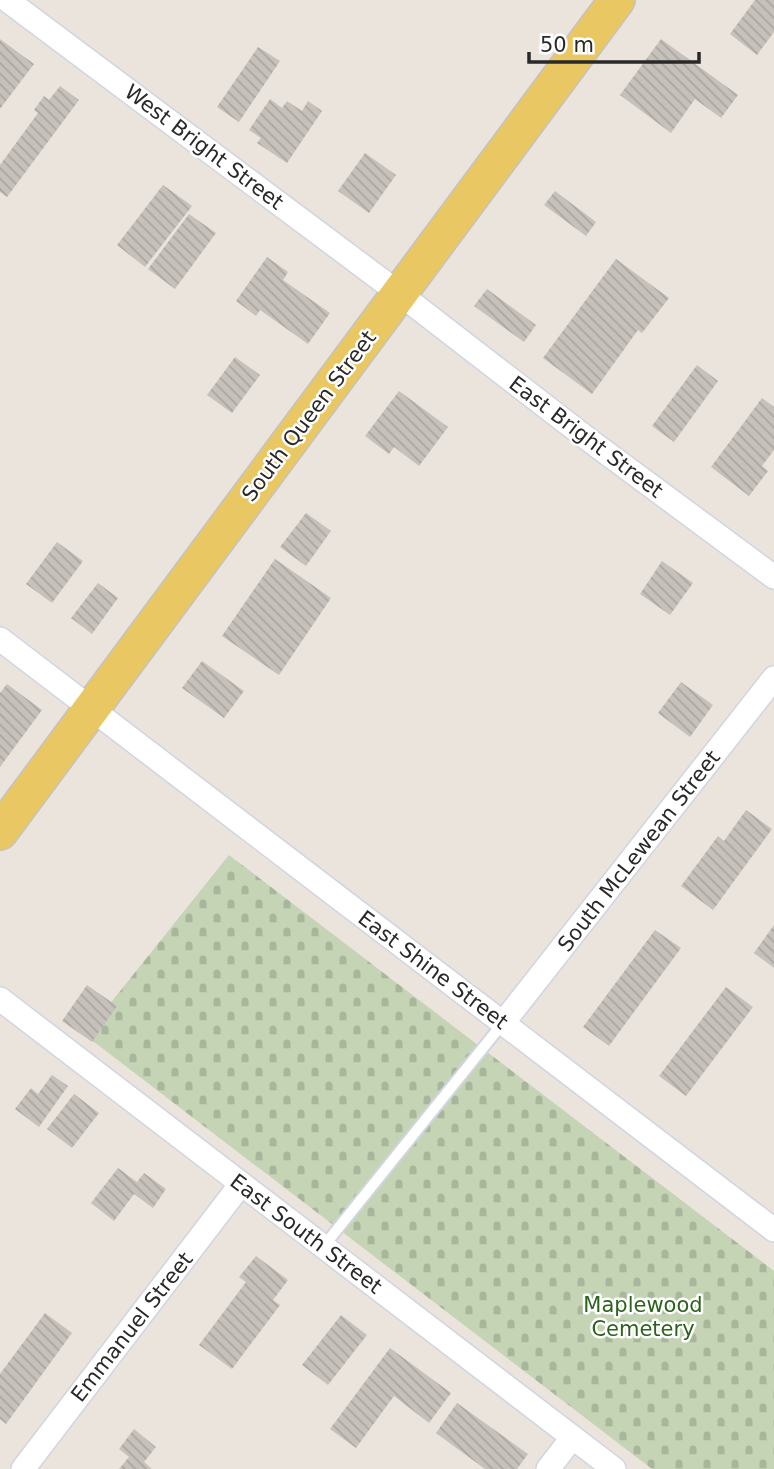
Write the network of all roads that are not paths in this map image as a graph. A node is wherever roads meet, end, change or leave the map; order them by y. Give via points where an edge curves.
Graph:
1 (8, 0) edge
2 (618, 0) edge
3 (400, 294) junction
4 (774, 578) edge
5 (0, 639) edge
6 (774, 678) edge
7 (92, 709) junction
8 (0, 832) edge
9 (0, 999) edge
10 (503, 1023) junction
11 (241, 1184) junction
12 (774, 1230) edge
13 (323, 1247) junction
14 (572, 1438) junction
15 (23, 1469) edge
16 (548, 1469) edge
17 (614, 1469) edge

1 - 3 street, West Bright Street
2 - 3 main road, South Queen Street
3 - 4 street, East Bright Street
3 - 7 main road, South Queen Street
5 - 7 street, East Shine Street
6 - 10 street, South McLewean Street
7 - 8 main road, South Queen Street
7 - 10 street, East Shine Street
9 - 11 street, East South Street
10 - 12 street, East Shine Street
10 - 13 lane
11 - 13 street, East South Street
11 - 15 street, Emmanuel Street
13 - 14 street, East South Street
14 - 16 street
14 - 17 street, East South Street

